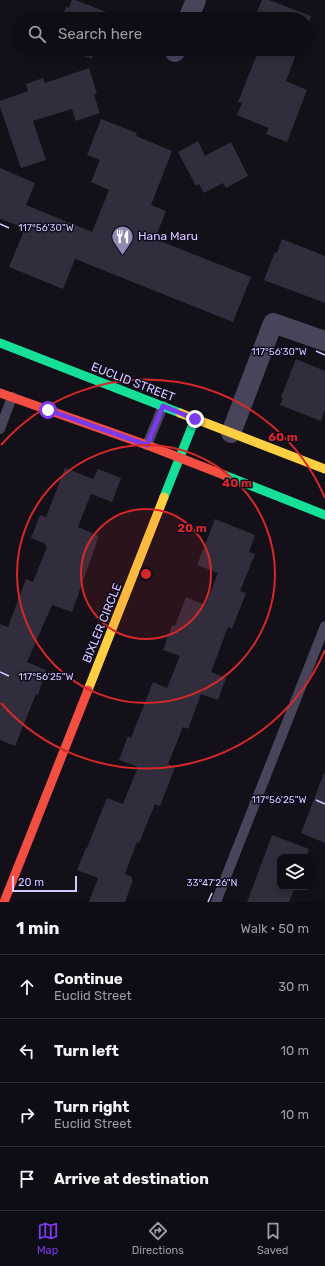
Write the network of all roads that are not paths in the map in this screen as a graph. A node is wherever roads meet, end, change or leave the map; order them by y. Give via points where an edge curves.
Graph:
1 (196, 0) edge
2 (191, 12) edge
3 (325, 341) edge
4 (0, 343) edge
5 (0, 393) edge
6 (12, 398) junction
7 (163, 406) junction
8 (195, 419) junction
9 (0, 429) edge
10 (231, 433) junction
11 (147, 445) junction
12 (180, 458) junction
13 (325, 469) edge
14 (325, 515) edge
15 (325, 626) edge
16 (4, 902) edge
17 (216, 902) edge

1 - 2 street
3 - 10 street via 273,323
4 - 7 main road, EUCLID STREET
5 - 6 main road
6 - 9 lane
6 - 11 main road
7 - 8 main road, EUCLID STREET
7 - 11 lane
8 - 10 main road, EUCLID STREET
8 - 12 main road, BIXLER CIRCLE
10 - 13 main road, EUCLID STREET
11 - 12 main road
12 - 14 main road
12 - 16 main road, BIXLER CIRCLE
15 - 17 lane

